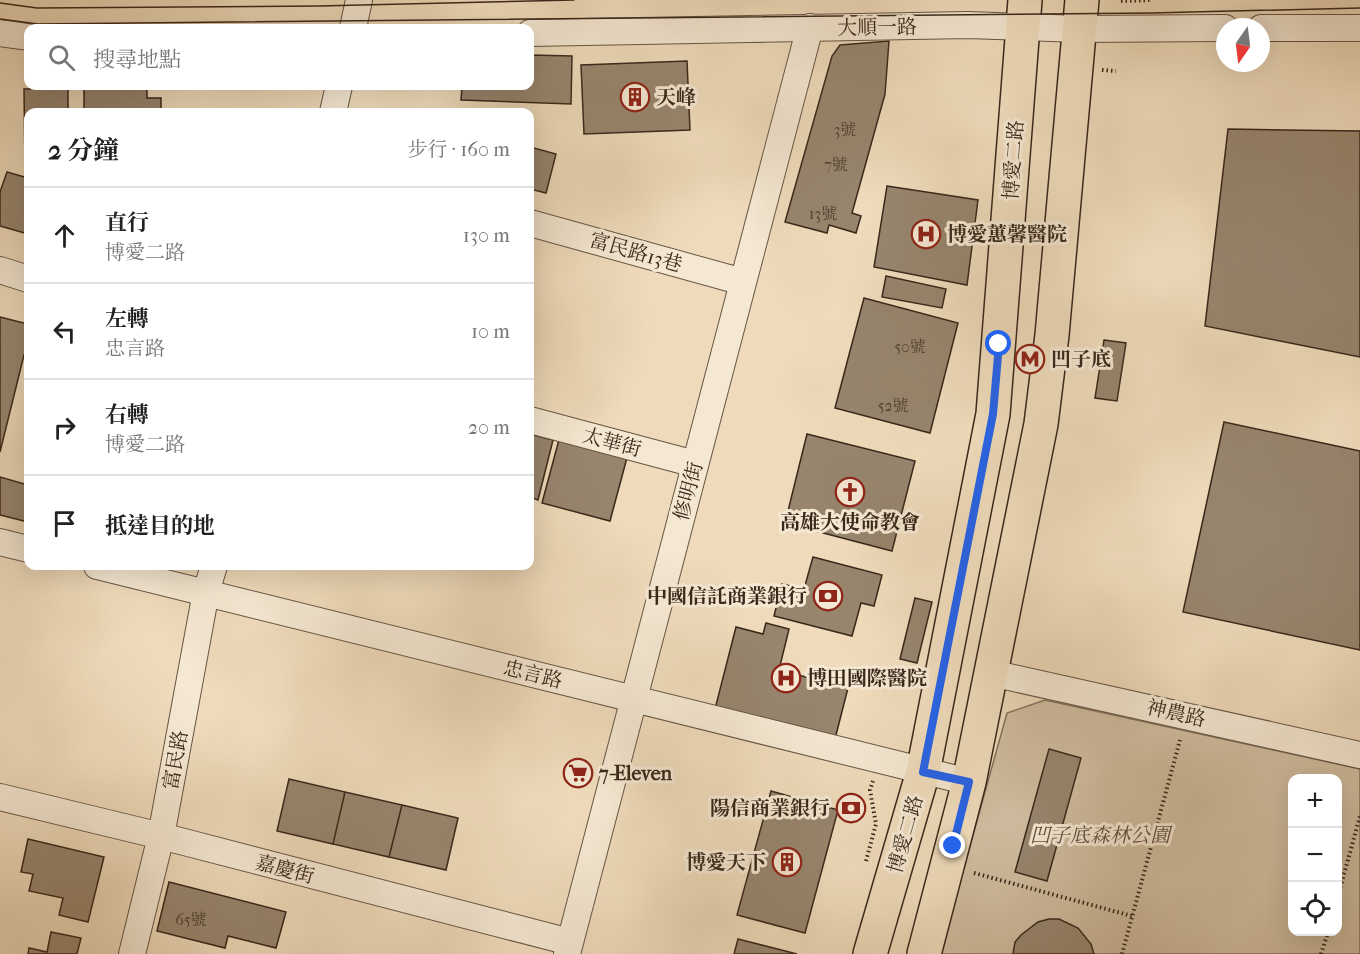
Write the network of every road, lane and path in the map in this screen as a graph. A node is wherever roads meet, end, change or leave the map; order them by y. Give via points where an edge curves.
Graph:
1 (359, 0) edge
2 (1150, 0) edge
3 (1121, 1) edge
4 (1024, 14) edge
5 (1081, 14) edge
6 (354, 24) edge
7 (810, 27) junction
8 (1216, 27) edge
9 (1270, 28) edge
10 (1360, 28) edge
11 (0, 33) edge
12 (534, 33) edge
13 (24, 36) edge
14 (338, 90) edge
15 (334, 108) edge
16 (534, 224) edge
17 (0, 270) edge
18 (24, 278) edge
19 (743, 282) junction
20 (534, 421) edge
21 (695, 464) junction
22 (0, 542) edge
23 (24, 548) edge
24 (114, 570) edge
25 (213, 570) edge
26 (206, 592) junction
27 (991, 674) junction
28 (634, 699) junction
29 (1180, 740) dead end
30 (1360, 755) edge
31 (923, 772) junction
32 (969, 782) junction
33 (870, 790) dead end
34 (0, 797) edge
35 (1360, 816) edge
36 (161, 836) junction
37 (864, 867) dead end
38 (973, 873) dead end
39 (1342, 882) edge
40 (1132, 916) junction
41 (1327, 936) edge
42 (568, 948) edge
43 (132, 954) edge
44 (870, 954) edge
45 (924, 954) edge
46 (1122, 954) edge
47 (1321, 954) edge

1 - 6 street
2 - 3 path
4 - 5 street, 大順一路
4 - 7 street, 大順一路 via 968,25
4 - 31 main road, 博愛二路 via 993,414
5 - 8 street, 大順一路
5 - 27 main road via 1054,323 1041,424
7 - 12 street, 大順一路
7 - 19 street, 修明街
9 - 10 street
11 - 13 street
14 - 15 street
16 - 19 street, 富民路13巷
17 - 18 street
19 - 21 street, 修明街
20 - 21 street, 太華街
21 - 28 street, 修明街
22 - 23 street
24 - 26 street, 忠言路
25 - 26 street, 富民路
26 - 28 street, 忠言路
26 - 36 street, 富民路
27 - 30 street, 神農路
27 - 32 main road
28 - 31 street, 忠言路
28 - 42 street, 修明街
29 - 40 path
31 - 32 street, 忠言路
31 - 44 main road, 博愛二路
32 - 45 main road
33 - 37 path via 876,824
34 - 36 street, 嘉慶街
35 - 39 path
36 - 42 street, 嘉慶街
36 - 43 street, 富民路
38 - 40 path
40 - 46 path
41 - 47 path

